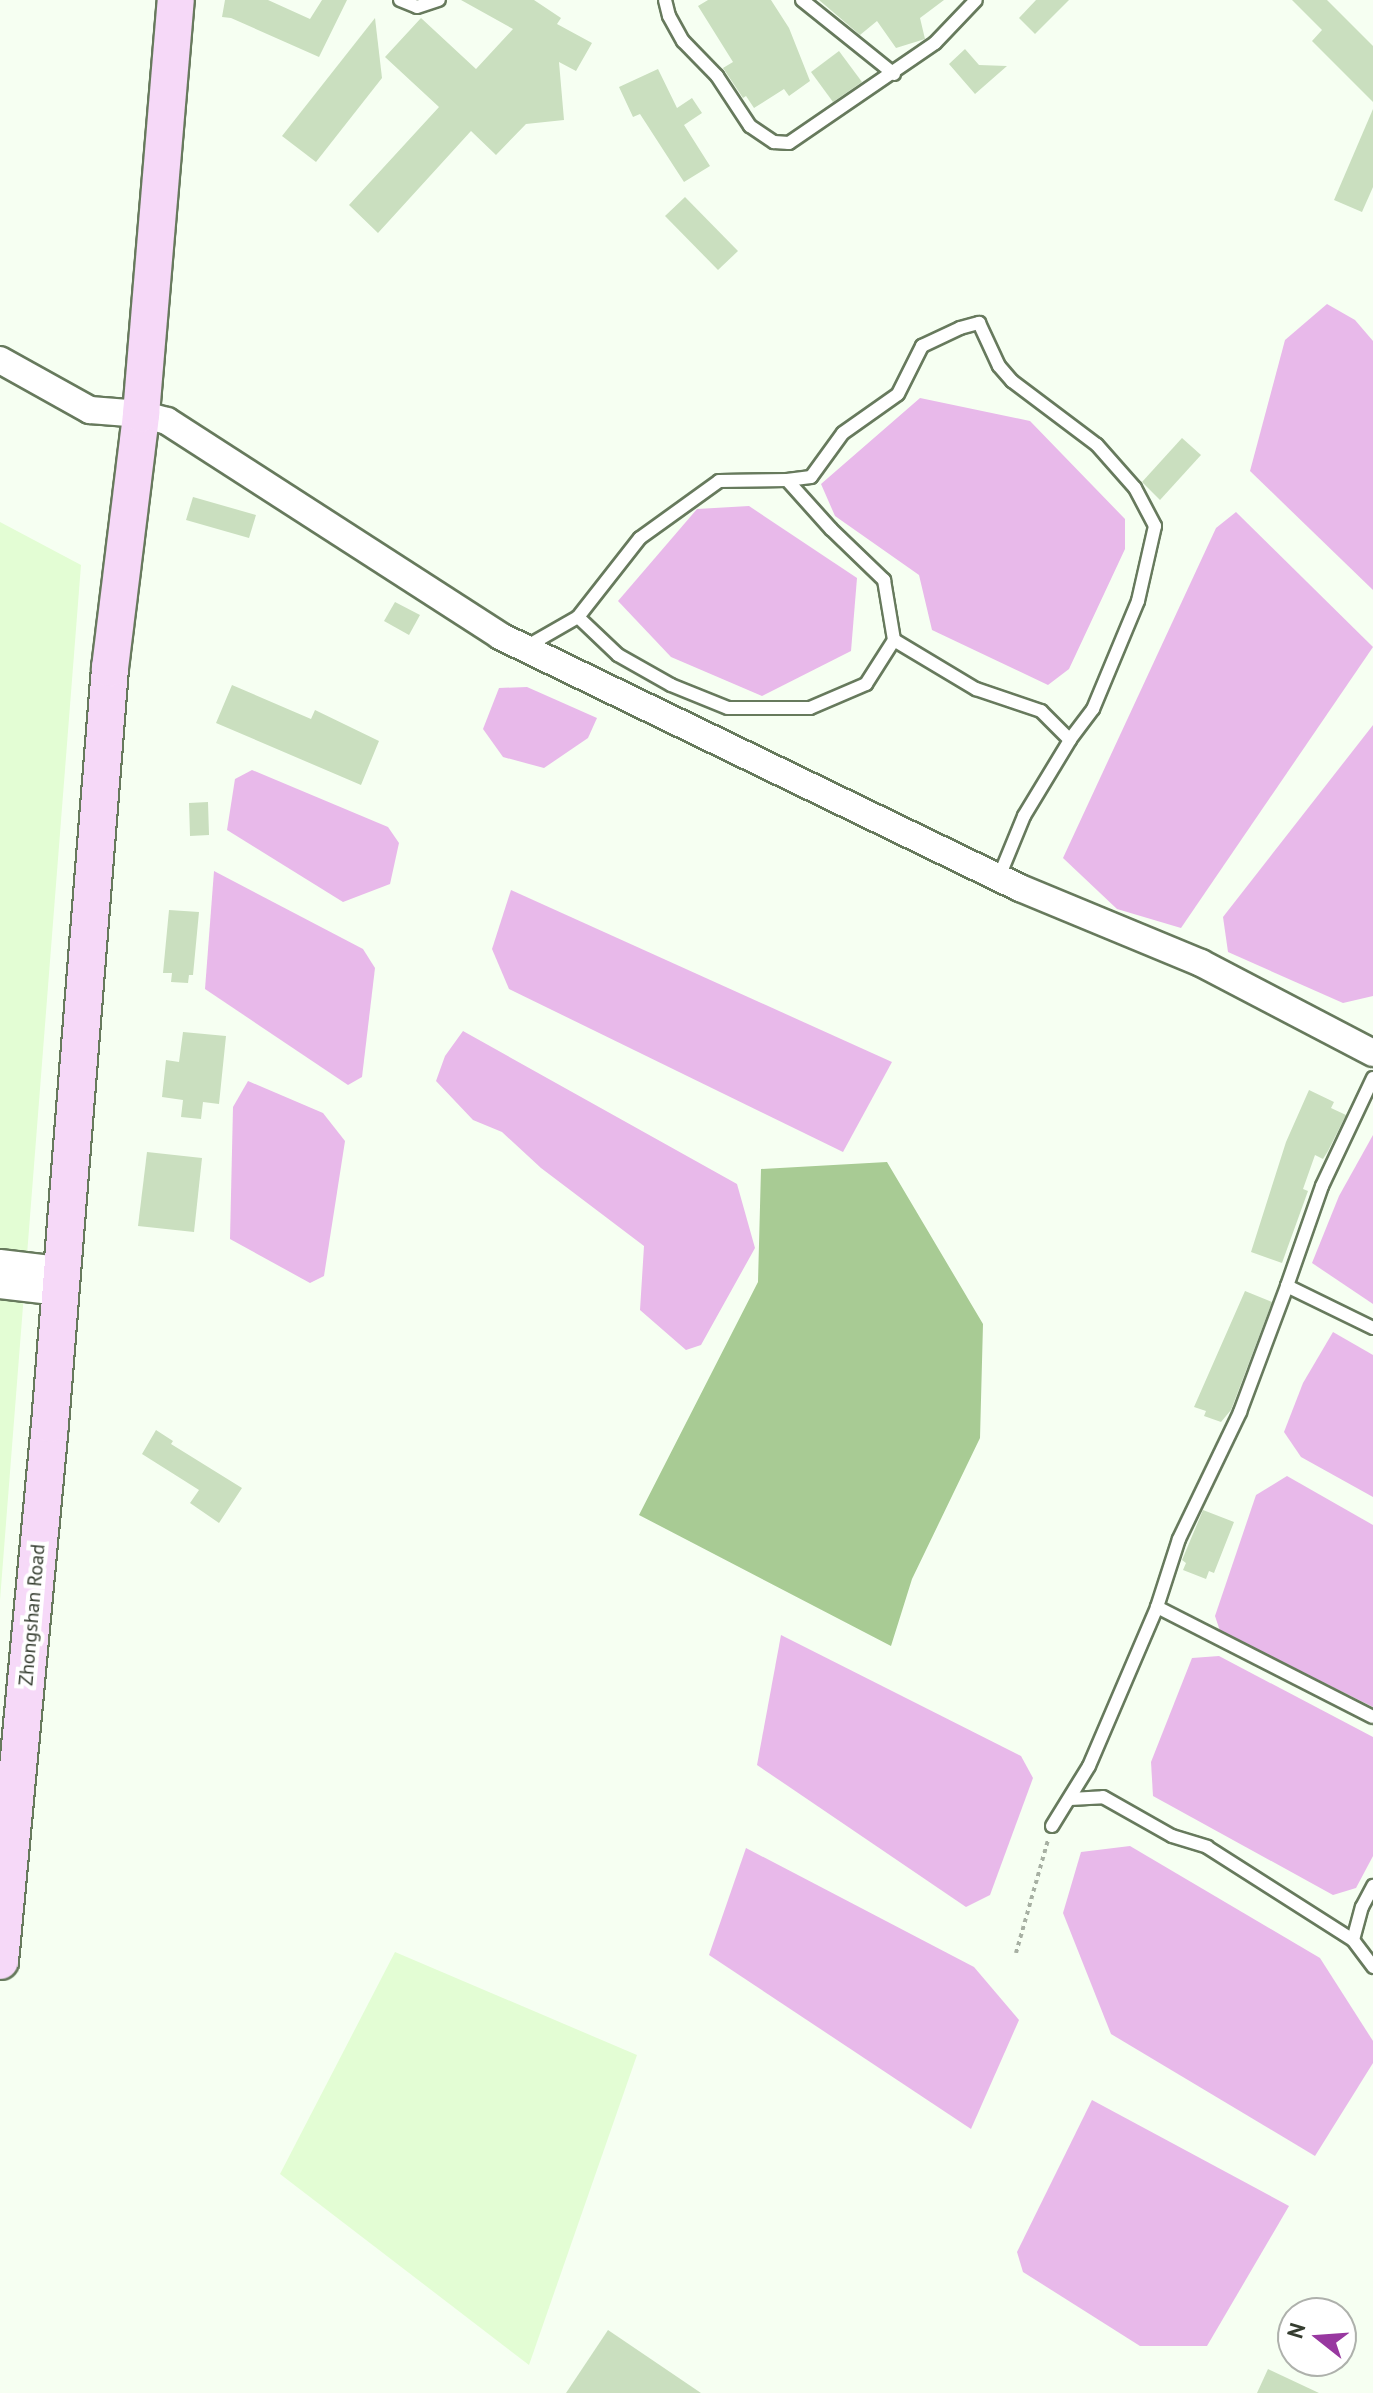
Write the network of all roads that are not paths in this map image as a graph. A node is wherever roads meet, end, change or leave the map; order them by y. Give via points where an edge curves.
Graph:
1 (176, 0) edge
2 (400, 0) edge
3 (439, 0) edge
4 (665, 0) edge
5 (802, 0) edge
6 (976, 0) edge
7 (894, 74) junction
8 (0, 360) edge
9 (141, 414) junction
10 (787, 480) junction
11 (578, 617) junction
12 (894, 640) junction
13 (524, 648) junction
14 (1070, 740) junction
15 (999, 877) junction
16 (1373, 1053) edge
17 (1373, 1078) edge
18 (0, 1263) edge
19 (58, 1281) junction
20 (0, 1285) edge
21 (1287, 1286) junction
22 (1373, 1328) edge
23 (1157, 1607) junction
24 (1373, 1717) edge
25 (1070, 1799) junction
26 (1052, 1826) road end
27 (1373, 1886) edge
28 (1353, 1940) junction
29 (0, 1961) edge
30 (1373, 1967) edge

1 - 9 main road, Zhongshan Road
2 - 3 lane via 417,7
4 - 7 lane via 683,41 717,76 750,126 774,142 789,143
5 - 7 lane
6 - 7 lane via 935,43
8 - 9 street via 90,410
9 - 13 street via 167,421
9 - 19 main road, Zhongshan Road via 110,668
10 - 11 lane via 719,481 640,538
10 - 12 lane via 884,580
10 - 14 lane via 811,477 843,433 898,394 922,346 979,323 1012,381 1097,445 1135,488 1155,526 1138,601 1093,709
11 - 12 lane via 618,655 671,685 728,708 810,708 866,684
11 - 13 lane
12 - 14 lane via 976,689 1041,711
13 - 15 street
14 - 15 lane via 1024,816
15 - 16 street via 1201,963
17 - 21 lane via 1322,1186
18 - 19 street
19 - 20 street
19 - 29 main road, Zhongshan Road via 50,1424
21 - 22 lane
21 - 23 lane via 1240,1412 1179,1539
23 - 24 lane
23 - 25 lane
25 - 26 lane
25 - 28 lane via 1103,1797 1172,1836 1207,1847
27 - 28 lane
28 - 30 lane

